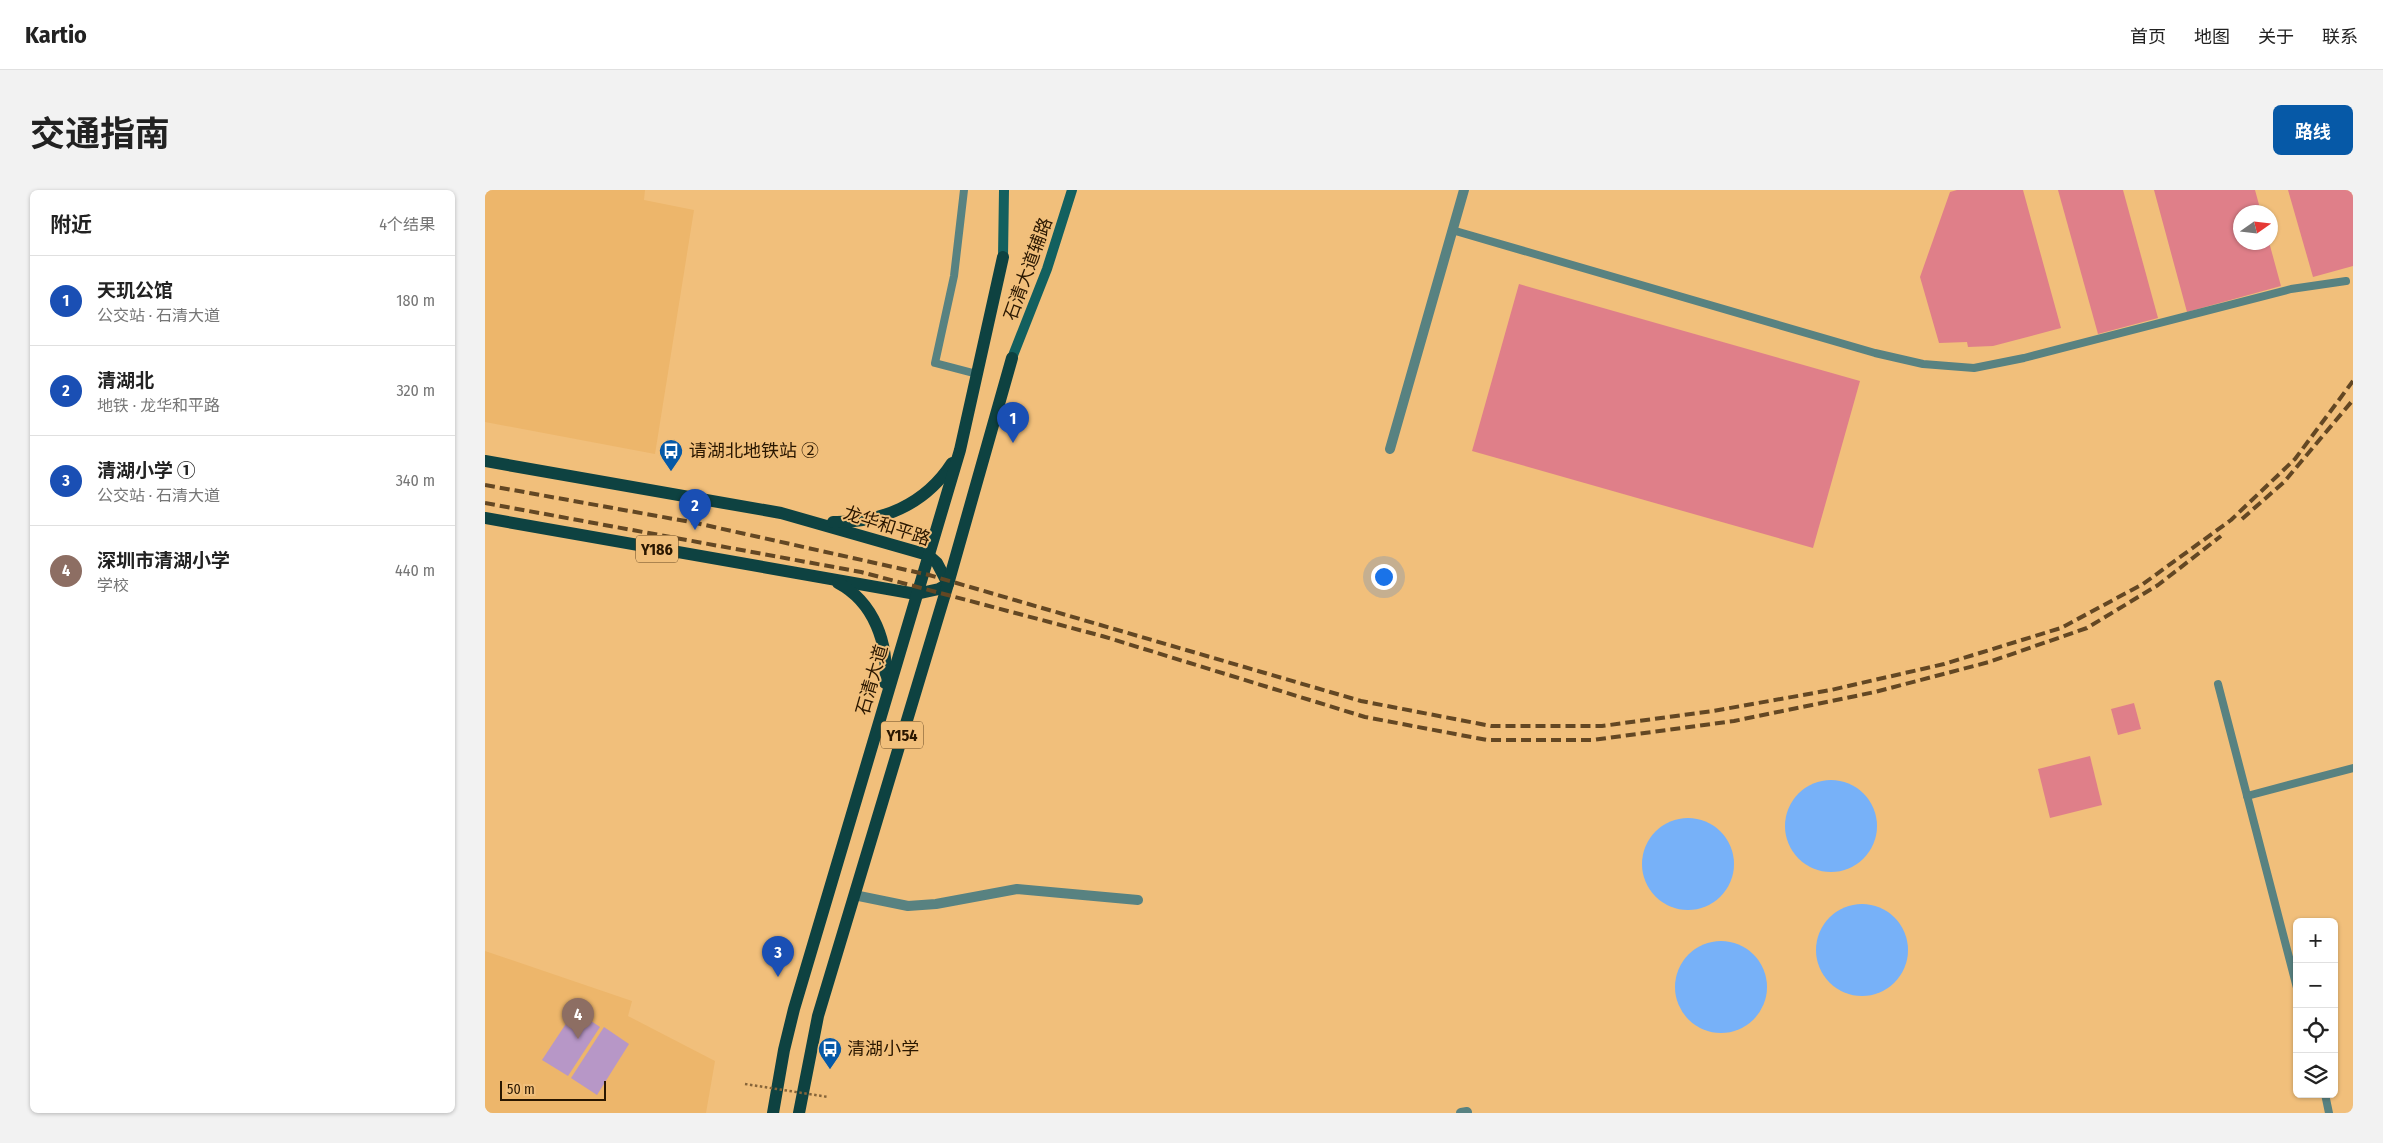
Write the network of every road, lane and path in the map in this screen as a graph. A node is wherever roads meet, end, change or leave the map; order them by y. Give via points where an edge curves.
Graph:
1 (964, 190) edge
2 (1004, 190) edge
3 (1072, 190) edge
4 (1464, 190) edge
5 (1452, 230) junction
6 (1003, 257) joint
7 (2346, 281) dead end
8 (1012, 358) joint
9 (977, 374) junction
10 (1390, 448) dead end
11 (960, 450) junction
12 (485, 461) edge
13 (485, 518) edge
14 (815, 521) junction
15 (928, 555) junction
16 (830, 579) junction
17 (948, 584) junction
18 (916, 594) junction
19 (2218, 684) dead end
20 (883, 703) junction
21 (2353, 768) edge
22 (2247, 796) junction
23 (854, 895) junction
24 (1138, 900) dead end
25 (2293, 973) edge
26 (745, 1084) dead end
27 (828, 1097) dead end
28 (2326, 1098) edge
29 (773, 1113) edge
30 (799, 1113) edge
31 (2329, 1113) edge

1 - 9 lane via 954,276 935,363
2 - 6 main road, 石清大道辅路 / Y154
3 - 8 main road, 石清大道辅路 / Y154 via 1047,269
4 - 5 street
5 - 7 lane via 1875,353 1923,364 1974,368 2291,289
5 - 10 street
6 - 9 main road, 石清大道 / Y154
8 - 17 main road, Y154
9 - 11 main road, 石清大道 / Y154
11 - 14 main road via 945,473 925,494 901,510 868,520
11 - 15 main road, 石清大道 / Y154
12 - 14 main road, 龙华和平路
13 - 16 main road, Y186
14 - 15 main road, 龙华和平路
15 - 17 main road, 龙华和平路 via 937,563
15 - 18 main road, 石清大道 / Y154
16 - 18 main road, Y186
16 - 20 main road via 848,588 872,614 885,657
17 - 18 main road, Y186
17 - 23 main road, Y154
18 - 20 main road, 石清大道 / Y154
19 - 22 lane
20 - 29 main road, 石清大道 / Y154 via 794,1009
21 - 22 lane
22 - 25 lane
23 - 24 street via 908,906 1017,889
23 - 30 main road, Y154 via 816,1025
26 - 27 path, bridge
28 - 31 lane

